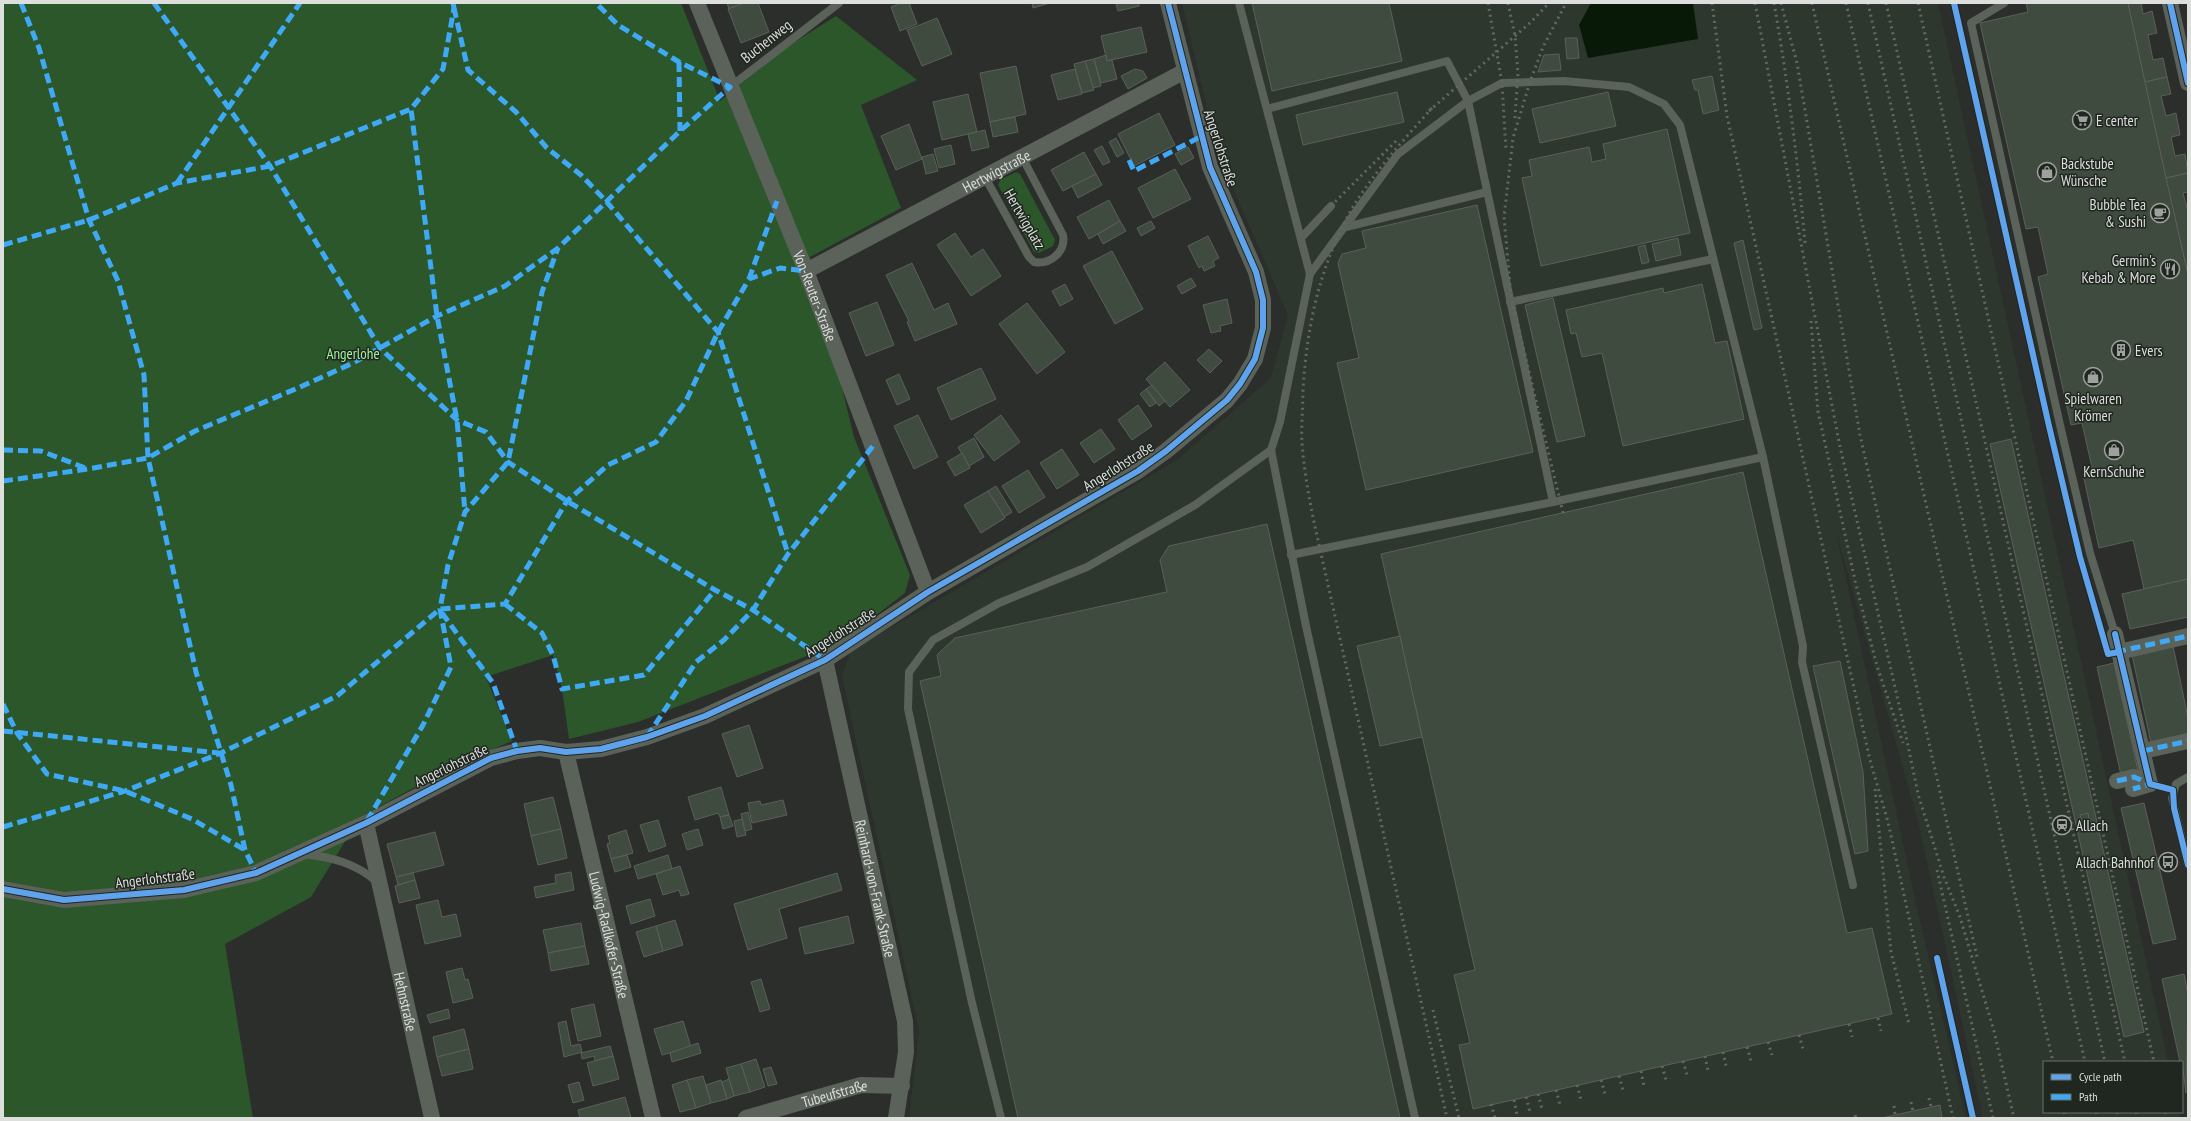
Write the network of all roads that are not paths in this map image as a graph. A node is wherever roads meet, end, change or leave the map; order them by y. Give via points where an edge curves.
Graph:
1 (697, 3) edge
2 (839, 3) edge
3 (1168, 3) edge
4 (1239, 3) edge
5 (2004, 3) edge
6 (2170, 3) edge
7 (1185, 71) junction
8 (2188, 83) edge
9 (730, 87) junction
10 (1468, 101) junction
11 (1267, 109) junction
12 (1022, 157) junction
13 (985, 177) junction
14 (1487, 192) junction
15 (1331, 206) dead end
16 (1346, 227) junction
17 (1300, 238) junction
18 (1713, 259) junction
19 (806, 271) junction
20 (1310, 274) junction
21 (1510, 302) junction
22 (1271, 450) junction
23 (1763, 457) junction
24 (1553, 502) junction
25 (1291, 555) junction
26 (928, 592) junction
27 (2115, 634) joint
28 (2188, 636) edge
29 (2119, 652) junction
30 (825, 660) junction
31 (2188, 741) edge
32 (2143, 751) junction
33 (566, 752) junction
34 (2188, 777) edge
35 (2117, 781) dead end
36 (2150, 784) junction
37 (2133, 789) dead end
38 (366, 822) junction
39 (300, 854) junction
40 (2188, 865) edge
41 (380, 885) junction
42 (1853, 885) dead end
43 (3, 889) edge
44 (902, 1086) junction
45 (432, 1118) edge
46 (653, 1118) edge
47 (746, 1118) edge
48 (896, 1118) edge
49 (1001, 1118) edge
50 (1415, 1118) edge

1 - 9 street, Von-Reuter-Straße
2 - 9 lane, Buchenweg
3 - 7 street, Angerlohstraße
4 - 11 lane
5 - 27 lane via 1971,23 2090,553
6 - 8 street
7 - 12 street, Hertwigstraße
7 - 26 street, Angerlohstraße via 1210,167 1256,272 1263,300 1263,328 1255,359 1227,400 1138,471
9 - 19 street, Von-Reuter-Straße
10 - 11 lane via 1447,62
10 - 14 lane
10 - 16 lane via 1398,154
10 - 18 lane via 1502,83 1564,81 1629,87 1664,104 1680,125
11 - 17 lane
12 - 13 street, Hertwigstraße
12 - 13 lane, Hertwigplatz via 1063,235 1062,249 1045,262 1034,262 1029,258
13 - 19 street, Hertwigstraße
14 - 16 lane
14 - 21 lane
15 - 17 lane
16 - 20 lane
17 - 20 lane
18 - 21 lane
18 - 23 lane
19 - 26 street, Von-Reuter-Straße
20 - 22 lane via 1280,422
21 - 24 lane
22 - 25 lane
22 - 49 lane via 1195,505 1087,567 999,603 934,640 909,672 908,709 972,1003
23 - 24 lane
23 - 42 lane via 1802,646 1802,662
24 - 25 lane
25 - 50 lane
26 - 30 street, Angerlohstraße
27 - 29 street
28 - 29 street
29 - 32 street
30 - 33 street, Angerlohstraße via 705,716 647,737 601,749
30 - 44 street, Reinhard-von-Frank-Straße via 905,1021 906,1052
31 - 32 street
32 - 36 street
33 - 38 street, Angerlohstraße via 540,748 491,758
33 - 46 street, Ludwig-Radlkofer-Straße
34 - 40 lane via 2176,784 2172,798
35 - 36 street via 2134,777
36 - 37 street
38 - 39 street, Angerlohstraße
38 - 41 street, Hehnstraße
39 - 41 lane via 322,856 346,863 366,872
39 - 43 street, Angerlohstraße via 256,873 184,890 64,900
41 - 45 street, Hehnstraße
44 - 47 street, Tubeufstraße via 861,1085
44 - 48 street, Reinhard-von-Frank-Straße

